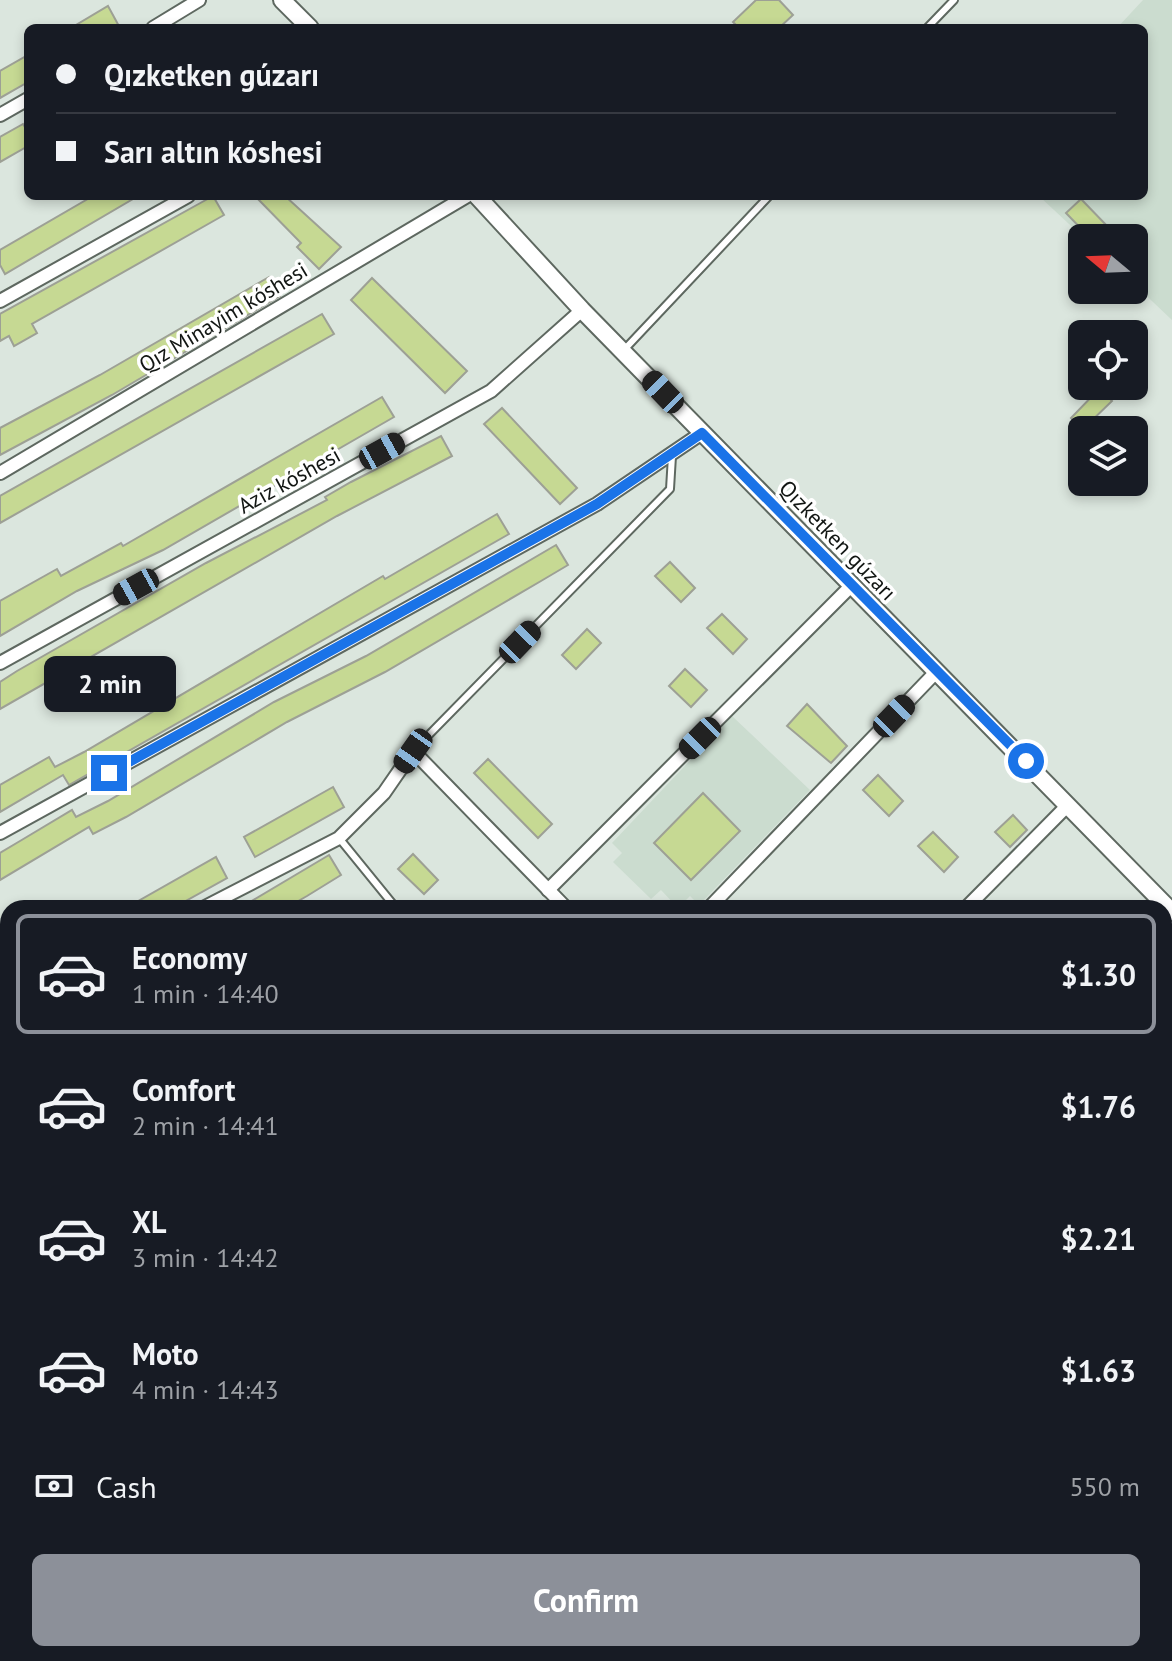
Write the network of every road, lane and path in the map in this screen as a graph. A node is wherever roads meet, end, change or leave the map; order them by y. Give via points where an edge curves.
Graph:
1 (199, 0) edge
2 (282, 0) edge
3 (954, 0) edge
4 (160, 24) edge
5 (306, 24) edge
6 (931, 24) edge
7 (24, 101) edge
8 (0, 115) edge
9 (181, 200) edge
10 (460, 200) edge
11 (481, 200) edge
12 (765, 200) edge
13 (0, 301) edge
14 (582, 310) junction
15 (623, 351) junction
16 (702, 433) junction
17 (673, 450) junction
18 (0, 473) edge
19 (851, 586) junction
20 (0, 663) edge
21 (937, 671) junction
22 (413, 751) junction
23 (1068, 805) junction
24 (0, 833) edge
25 (339, 838) junction
26 (548, 890) junction
27 (219, 900) edge
28 (389, 900) edge
29 (558, 900) edge
30 (717, 900) edge
31 (974, 900) edge
32 (1160, 900) edge

1 - 4 street
2 - 5 street
3 - 6 lane
7 - 8 street
9 - 13 street
10 - 18 street, Qız Minayim kóshesi
11 - 14 street, Qızketken gúzarı
12 - 15 lane
14 - 15 street, Qızketken gúzarı
14 - 20 street, Aziz kóshesi via 491,391
15 - 16 street, Qızketken gúzarı
16 - 17 street
16 - 19 street, Qızketken gúzarı
17 - 22 lane via 670,489
17 - 24 street via 597,504
19 - 21 street, Qızketken gúzarı
19 - 26 street
21 - 23 street, Qızketken gúzarı
21 - 30 street
22 - 25 street via 384,793
22 - 26 street
23 - 31 street
23 - 32 street, Qızketken gúzarı
25 - 27 street
25 - 28 lane
26 - 29 street

